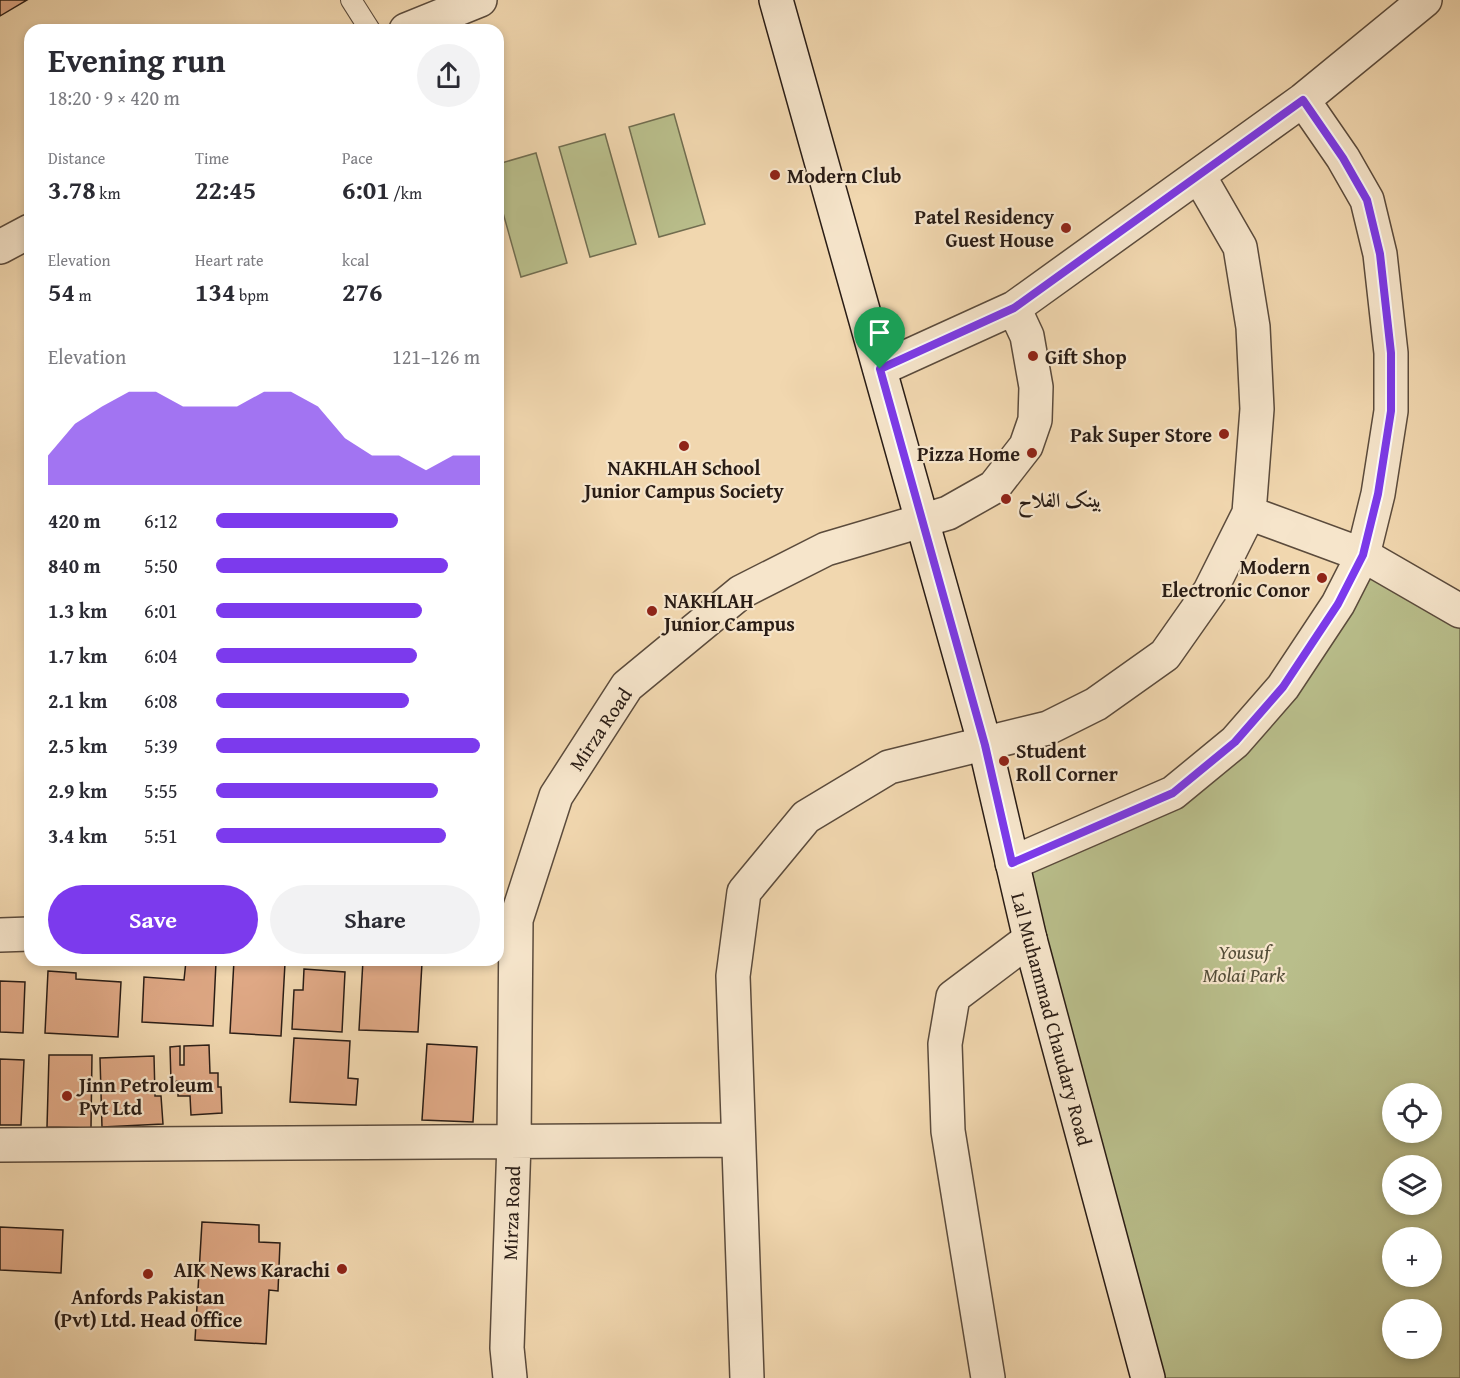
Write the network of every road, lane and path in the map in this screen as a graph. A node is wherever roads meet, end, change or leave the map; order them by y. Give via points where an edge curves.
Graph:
1 (351, 0) edge
2 (480, 0) edge
3 (776, 0) edge
4 (1425, 0) edge
5 (366, 24) edge
6 (421, 24) edge
7 (1303, 100) junction
8 (1199, 176) junction
9 (24, 234) edge
10 (0, 248) edge
11 (1014, 308) junction
12 (880, 369) junction
13 (1249, 513) junction
14 (922, 522) junction
15 (1363, 555) junction
16 (1460, 611) edge
17 (985, 745) junction
18 (1012, 863) junction
19 (507, 921) edge
20 (24, 934) edge
21 (0, 935) edge
22 (1030, 939) junction
23 (738, 1140) junction
24 (514, 1142) junction
25 (0, 1145) edge
26 (510, 1378) edge
27 (747, 1378) edge
28 (988, 1378) edge
29 (1148, 1378) edge

1 - 5 lane
2 - 6 street
3 - 12 street, Lal Muhammad Chaudary Road
4 - 7 street
7 - 8 street
7 - 15 street via 1367,200 1380,254 1391,353 1391,411 1378,494
8 - 11 street
8 - 13 street via 1240,248 1253,327 1257,408
9 - 10 street
11 - 12 street
11 - 14 street, Mirza Road via 1027,336 1036,387 1035,420 1026,446 994,486 948,513
12 - 14 street, Lal Muhammad Chaudary Road
13 - 15 street
13 - 17 street via 1210,591 1165,655 1096,704 1048,728
14 - 17 street, Lal Muhammad Chaudary Road
14 - 19 street, Mirza Road via 826,549 741,592 627,686 556,796
15 - 16 street
15 - 18 street via 1338,604 1283,687 1235,742 1173,793
17 - 18 street, Lal Muhammad Chaudary Road
17 - 23 street via 889,766 806,817 744,892 733,976
18 - 22 street, Lal Muhammad Chaudary Road
19 - 24 street, Mirza Road
20 - 21 street
22 - 28 street via 953,997 945,1044 948,1131
22 - 29 street, Lal Muhammad Chaudary Road
23 - 24 street
23 - 27 street
24 - 25 street
24 - 26 street, Mirza Road via 507,1348

